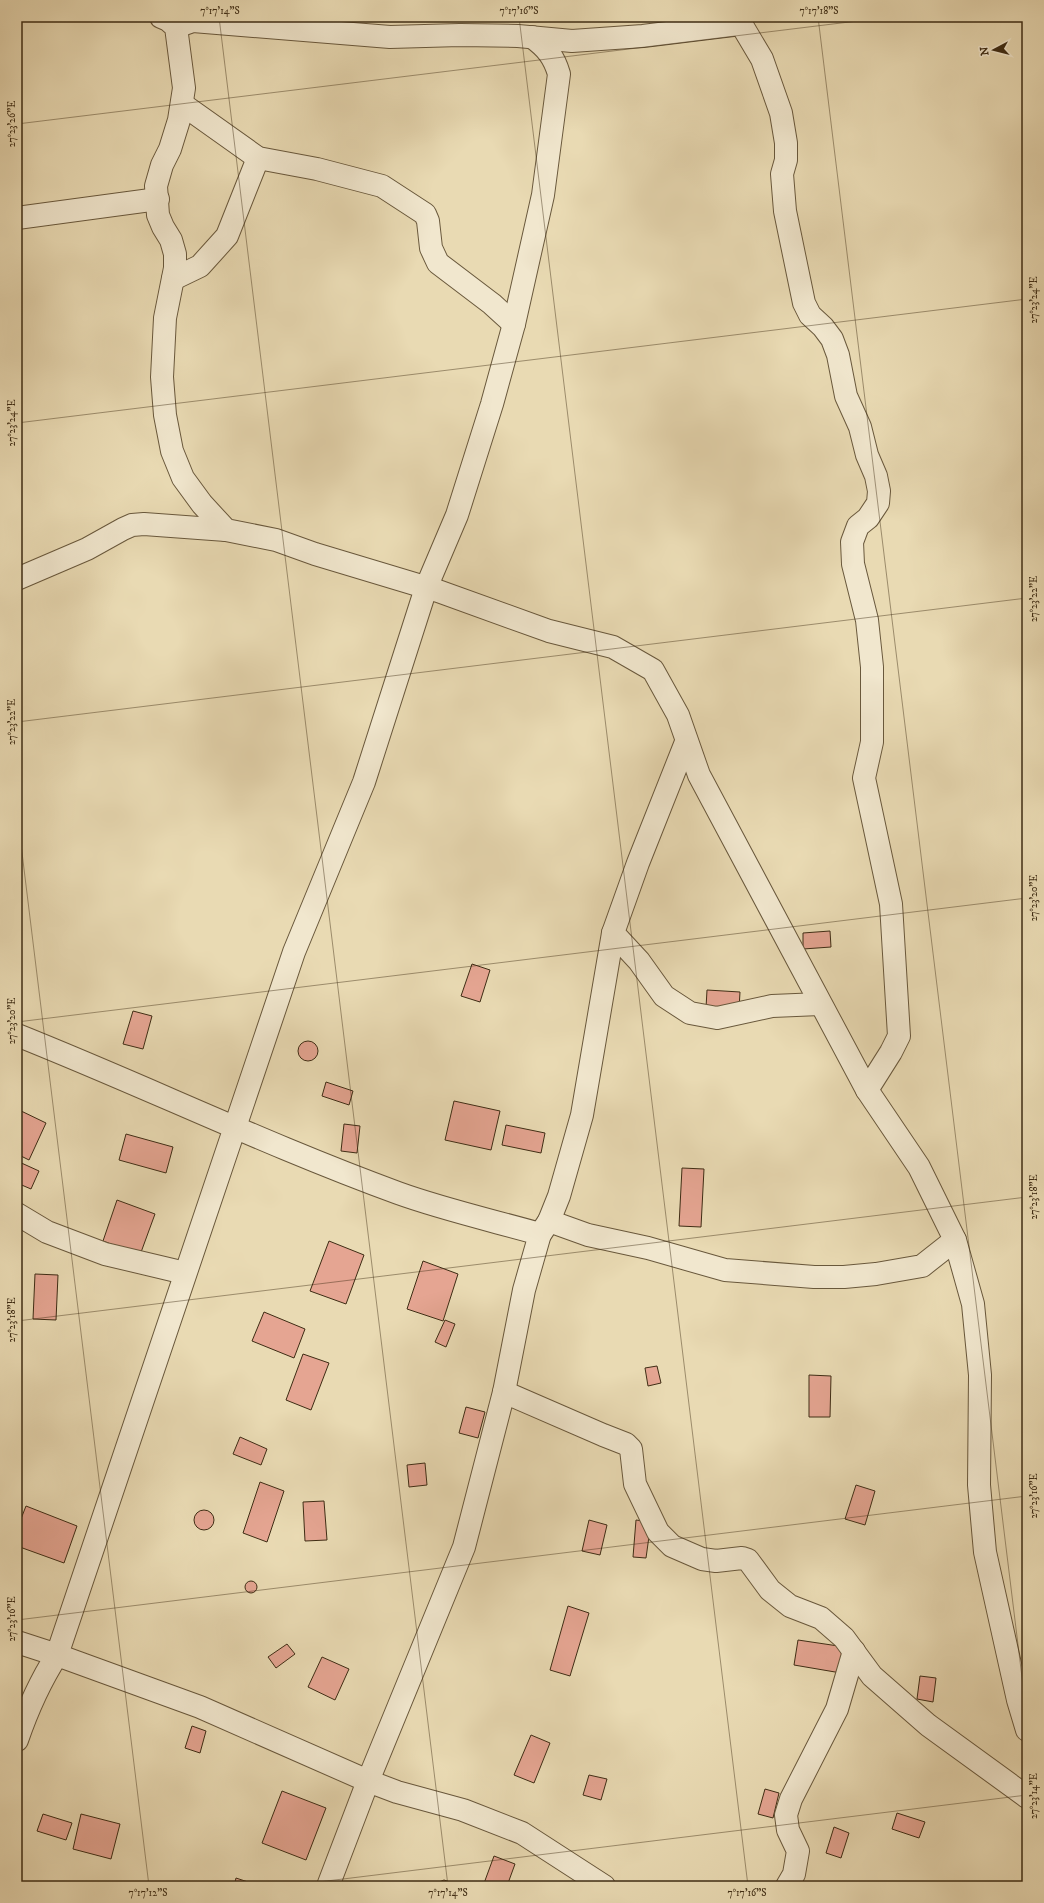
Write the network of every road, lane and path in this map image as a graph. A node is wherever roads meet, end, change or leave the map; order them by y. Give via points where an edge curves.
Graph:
1 (739, 20) edge
2 (169, 22) edge
3 (532, 37) junction
4 (572, 41) junction
5 (559, 74) junction
6 (182, 104) junction
7 (258, 158) junction
8 (158, 199) junction
9 (17, 218) edge
10 (173, 279) junction
11 (514, 324) junction
12 (226, 530) junction
13 (17, 579) edge
14 (426, 588) junction
15 (686, 742) junction
16 (613, 933) junction
17 (820, 1004) junction
18 (17, 1036) edge
19 (867, 1090) junction
20 (235, 1128) junction
21 (17, 1214) edge
22 (545, 1227) junction
23 (955, 1240) junction
24 (185, 1273) junction
25 (504, 1392) junction
26 (17, 1642) edge
27 (854, 1651) junction
28 (58, 1655) junction
29 (1027, 1730) edge
30 (17, 1740) edge
31 (368, 1781) junction
32 (1027, 1797) edge
33 (328, 1886) edge
34 (604, 1886) edge
35 (787, 1886) edge

1 - 4 street via 643,36
1 - 19 street via 762,59 781,112 786,143 786,160 782,174 785,211 804,303 810,315 832,339 838,355 846,396 860,428 879,491 878,503 868,518 858,526 852,542 853,564 867,620 872,667 872,742 864,778 891,904 899,1036
2 - 3 street via 193,21 390,37 460,34
2 - 6 street via 184,88
3 - 4 street
3 - 5 street via 547,49 555,60
4 - 5 street
5 - 11 street via 543,195
6 - 7 street
6 - 8 street via 170,149 156,186
7 - 10 street via 227,236 200,266
7 - 11 street via 382,186 425,214 431,248 438,263
8 - 9 street
8 - 10 street via 158,215 175,254
10 - 12 street via 165,318 162,377 165,415 172,451 183,478
11 - 14 street via 457,515
12 - 13 street via 132,525 87,549
12 - 14 street via 276,540
14 - 15 street via 549,631 613,647 642,663 653,670 678,715
14 - 20 street via 364,782 294,952
15 - 16 street
15 - 17 street via 699,775
16 - 17 street via 639,961 664,996 690,1013 717,1018 772,1006
16 - 22 street via 582,1115 559,1196
17 - 19 street
18 - 20 street via 77,1059
19 - 23 street via 919,1167
20 - 22 street via 399,1193
20 - 24 street
21 - 24 street via 47,1232 105,1254
22 - 23 street via 648,1248 725,1270 814,1277 876,1274 922,1266
22 - 25 street via 524,1290
23 - 29 street via 973,1304 980,1376 979,1485 985,1552
24 - 28 street
25 - 27 street via 626,1444 631,1449 635,1484 658,1532 672,1546 702,1559 716,1561 745,1558 770,1590 790,1606 821,1618 844,1638
25 - 31 street via 464,1547
26 - 28 street
27 - 32 street via 872,1676 928,1726
27 - 35 street via 837,1709 791,1799 786,1815 788,1830 798,1851 794,1874
28 - 30 street via 41,1680
28 - 31 street via 200,1707
31 - 33 street
31 - 34 street via 397,1792 463,1810 522,1833

